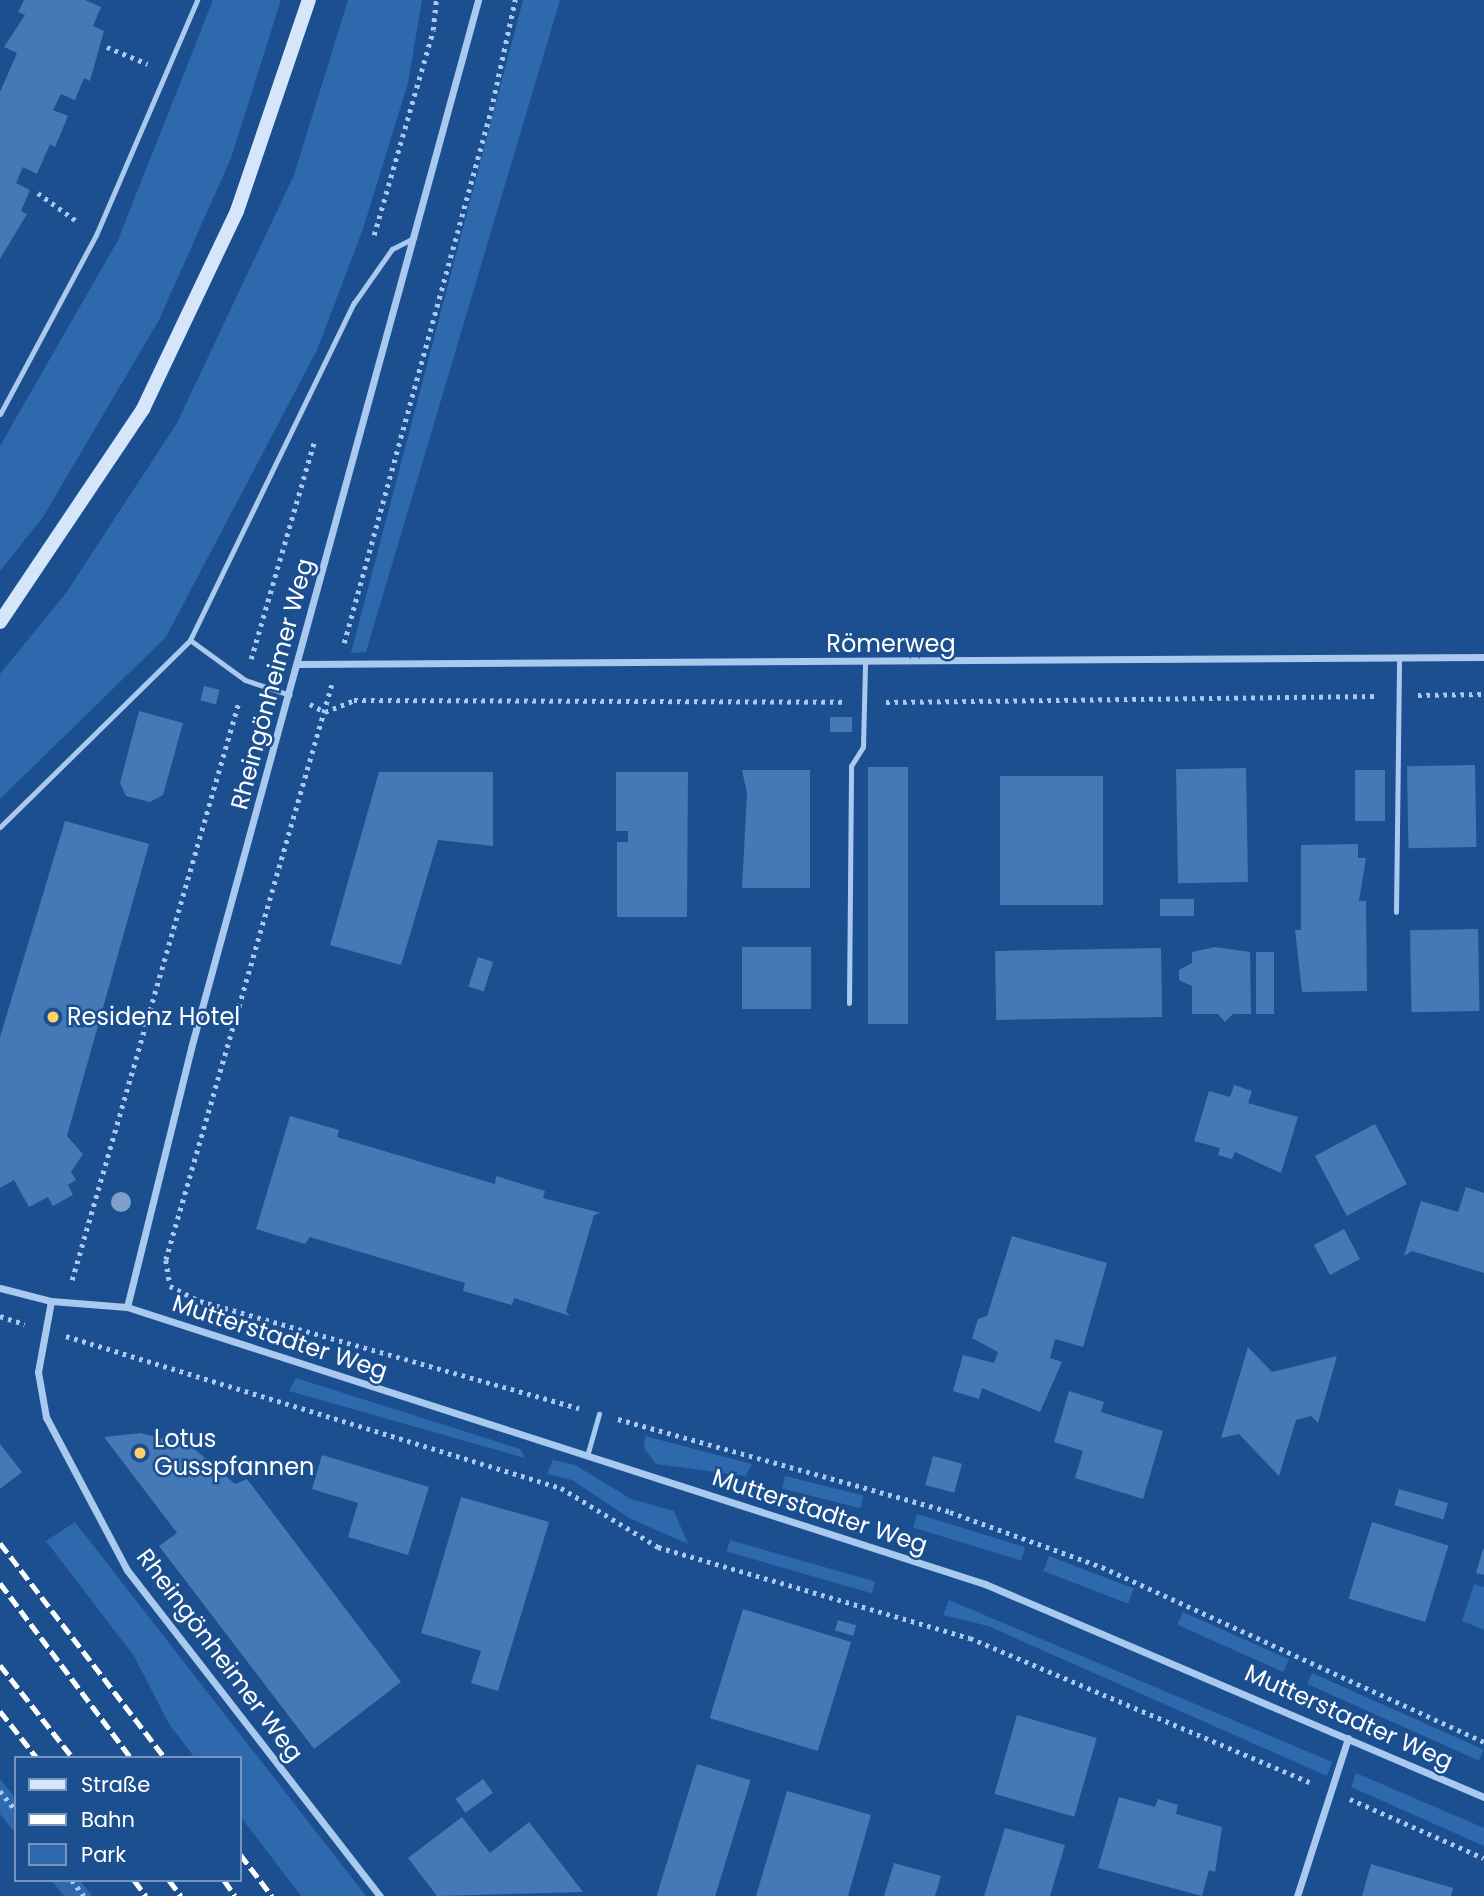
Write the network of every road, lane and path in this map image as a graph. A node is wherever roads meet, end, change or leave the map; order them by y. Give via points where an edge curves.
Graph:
1 (197, 0) edge
2 (309, 0) edge
3 (478, 0) edge
4 (515, 0) edge
5 (107, 47) dead end
6 (166, 70) junction
7 (38, 193) dead end
8 (96, 235) junction
9 (414, 238) junction
10 (0, 414) edge
11 (0, 622) edge
12 (190, 640) junction
13 (1484, 657) edge
14 (1399, 658) junction
15 (298, 664) junction
16 (338, 664) junction
17 (865, 664) junction
18 (290, 695) junction
19 (0, 827) edge
20 (1396, 912) dead end
21 (849, 1003) dead end
22 (0, 1288) edge
23 (51, 1301) junction
24 (127, 1307) junction
25 (0, 1316) edge
26 (46, 1330) junction
27 (599, 1414) junction
28 (587, 1456) junction
29 (1348, 1738) junction
30 (1484, 1742) edge
31 (0, 1791) edge
32 (1330, 1791) junction
33 (1484, 1797) edge
34 (14, 1808) edge
35 (1484, 1858) edge
36 (380, 1896) edge
37 (1297, 1896) edge

1 - 6 lane
2 - 11 main road via 237,211 144,409
3 - 9 street, Rheingönheimer Weg
4 - 16 path via 491,110
5 - 6 path
6 - 8 lane
7 - 8 path
8 - 10 lane
9 - 12 lane via 392,249 354,303
9 - 15 street, Rheingönheimer Weg
12 - 18 lane via 245,680
12 - 19 lane
13 - 14 street, Römerweg
14 - 17 street, Römerweg
14 - 20 lane
15 - 16 street, Römerweg
15 - 18 street, Rheingönheimer Weg
16 - 17 street, Römerweg
16 - 27 path via 166,1260 170,1286 200,1301
17 - 21 lane via 863,747 850,766
18 - 24 street, Rheingönheimer Weg
22 - 23 street
23 - 24 street
23 - 26 street, Rheingönheimer Weg
24 - 28 street, Mutterstadter Weg
25 - 26 path
26 - 32 path via 561,1488 658,1546 970,1638
26 - 36 street, Rheingönheimer Weg via 38,1372 46,1417 128,1570
27 - 28 lane
27 - 30 path via 950,1512 1102,1567
28 - 29 street, Mutterstadter Weg via 985,1584
29 - 32 street
29 - 33 street, Mutterstadter Weg
31 - 34 path
32 - 35 path
32 - 37 street

